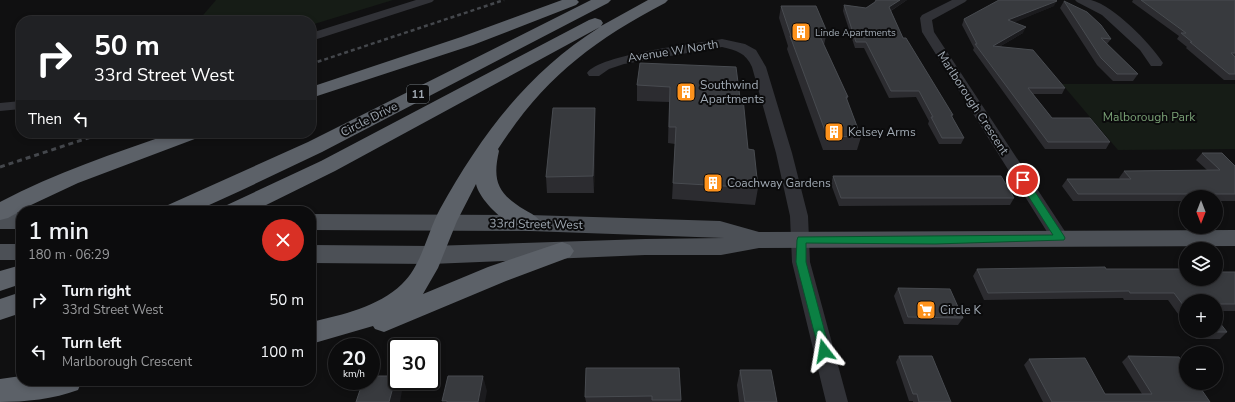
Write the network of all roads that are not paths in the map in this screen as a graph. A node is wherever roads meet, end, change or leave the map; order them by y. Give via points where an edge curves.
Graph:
1 (428, 0) edge
2 (576, 0) edge
3 (603, 0) edge
4 (641, 0) edge
5 (660, 0) edge
6 (961, 0) edge
7 (1081, 0) edge
8 (316, 35) edge
9 (1156, 63) dead end
10 (594, 73) dead end
11 (316, 91) edge
12 (16, 105) edge
13 (0, 107) edge
14 (496, 137) junction
15 (179, 138) edge
16 (109, 162) junction
17 (0, 198) edge
18 (187, 206) edge
19 (245, 206) edge
20 (0, 212) edge
21 (0, 221) edge
22 (16, 221) edge
23 (316, 222) edge
24 (444, 222) junction
25 (530, 224) junction
26 (1060, 238) junction
27 (1235, 238) edge
28 (759, 240) junction
29 (802, 240) junction
30 (562, 251) junction
31 (0, 252) edge
32 (16, 252) edge
33 (316, 254) edge
34 (431, 254) junction
35 (16, 276) edge
36 (0, 281) edge
37 (16, 304) edge
38 (0, 310) edge
39 (316, 332) edge
40 (316, 340) edge
41 (37, 386) edge
42 (0, 392) edge
43 (837, 402) edge

1 - 8 street
2 - 11 highway via 467,41
3 - 18 highway, Circle Drive / 11 via 315,147
4 - 19 highway, Circle Drive / 11
5 - 14 highway via 596,36 560,64 533,90
6 - 26 street, Marlborough Crescent via 926,18 928,32
7 - 9 street via 1106,12 1145,47
10 - 29 street, Avenue W North via 604,66 622,60 722,43 740,47 751,53 759,67 784,153 800,219
12 - 13 street
14 - 24 highway via 471,174
14 - 25 highway via 485,163 484,172 488,186 502,208
15 - 16 highway
16 - 17 highway via 78,170
16 - 20 highway via 29,195
21 - 22 main road
23 - 24 main road, 33rd Street West
24 - 25 main road, 33rd Street West
24 - 34 highway
25 - 28 main road, 33rd Street West via 720,230
26 - 27 main road, 33rd Street West
26 - 29 main road, 33rd Street West
28 - 29 main road, 33rd Street West
28 - 30 main road, 33rd Street West via 720,247
29 - 43 street, Avenue W North via 801,262
30 - 34 main road, 33rd Street West
30 - 40 highway via 497,274 384,321
31 - 32 main road
33 - 34 main road, 33rd Street West
34 - 39 highway via 422,278 397,302 358,320
35 - 36 highway
37 - 38 highway
41 - 42 highway

